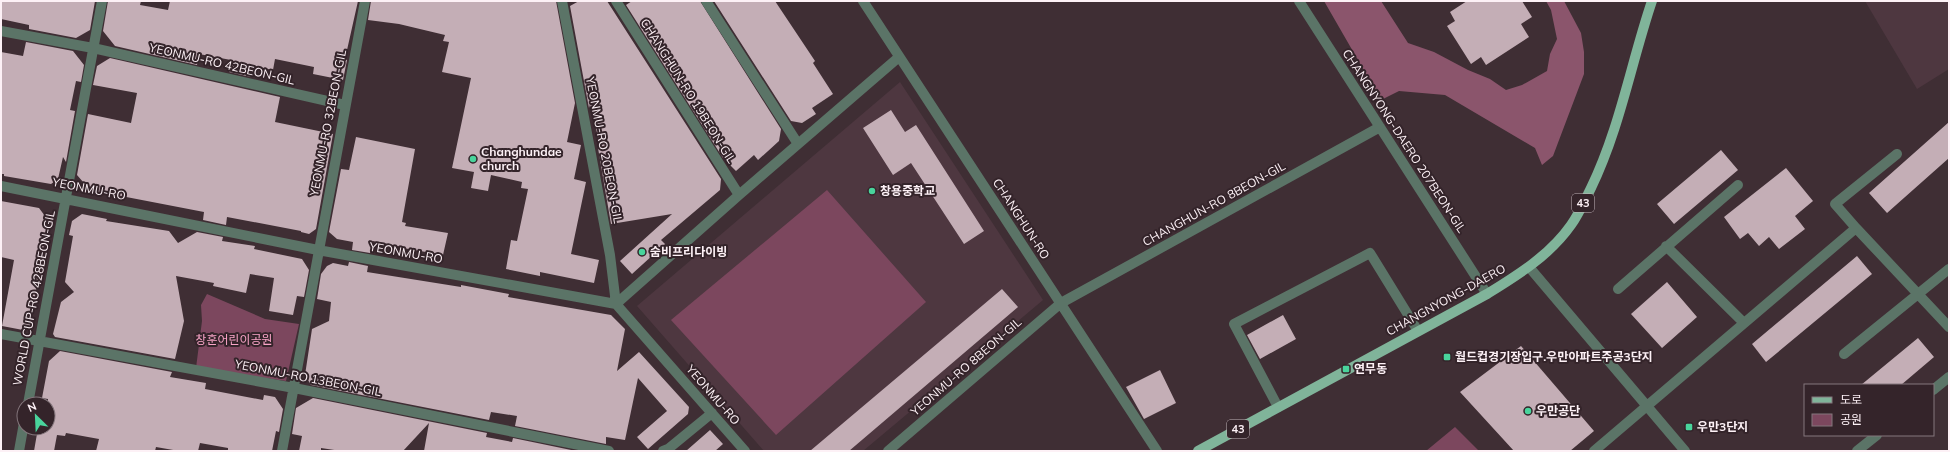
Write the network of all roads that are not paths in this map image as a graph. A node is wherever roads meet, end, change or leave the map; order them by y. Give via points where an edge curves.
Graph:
1 (102, 1) edge
2 (364, 1) edge
3 (562, 1) edge
4 (616, 1) edge
5 (706, 1) edge
6 (863, 1) edge
7 (1299, 1) edge
8 (1652, 1) edge
9 (1, 31) edge
10 (93, 48) junction
11 (899, 57) junction
12 (345, 105) junction
13 (1380, 127) junction
14 (798, 144) junction
15 (1897, 154) dead end
16 (1738, 185) dead end
17 (1, 186) edge
18 (739, 195) junction
19 (66, 198) junction
20 (1856, 228) junction
21 (1666, 246) junction
22 (318, 250) junction
23 (1529, 267) junction
24 (1949, 269) edge
25 (1618, 289) dead end
26 (1487, 294) junction
27 (1919, 295) junction
28 (1060, 303) junction
29 (616, 304) junction
30 (1744, 322) junction
31 (1949, 327) edge
32 (1418, 331) junction
33 (1, 334) edge
34 (39, 342) junction
35 (1844, 354) dead end
36 (1949, 377) edge
37 (294, 388) junction
38 (1934, 389) edge
39 (29, 396) edge
40 (1647, 404) junction
41 (1278, 407) junction
42 (712, 413) junction
43 (22, 436) edge
44 (1876, 436) edge
45 (590, 449) edge
46 (19, 451) edge
47 (282, 451) edge
48 (609, 451) edge
49 (663, 451) edge
50 (745, 451) edge
51 (888, 451) edge
52 (1157, 451) edge
53 (1198, 451) edge
54 (1594, 451) edge
55 (1685, 451) edge
56 (1857, 451) edge

1 - 10 street
2 - 12 street, YEONMU-RO 32BEON-GIL
3 - 29 street, YEONMU-RO 20BEON-GIL via 610,255
4 - 18 street, CHANGHUN-RO 19BEON-GIL
5 - 14 street
6 - 11 street, CHANGHUN-RO
7 - 13 street, CHANGNYONG-DAERO 207BEON-GIL
8 - 23 main road, CHANGNYONG-DAERO / 43 via 1617,122 1598,172 1571,225
9 - 10 street, YEONMU-RO 42BEON-GIL
10 - 12 street, YEONMU-RO 42BEON-GIL
10 - 19 street
11 - 14 street
11 - 28 street, CHANGHUN-RO
12 - 22 street, YEONMU-RO 32BEON-GIL
13 - 26 street, CHANGNYONG-DAERO 207BEON-GIL
13 - 28 street, CHANGHUN-RO 8BEON-GIL
14 - 18 street
15 - 20 street via 1835,204
16 - 21 street
17 - 19 street, YEONMU-RO
18 - 29 street
19 - 22 street, YEONMU-RO
19 - 34 street, WORLD CUP-RO 428BEON-GIL
20 - 27 street
20 - 30 street
21 - 25 street
21 - 30 street
22 - 29 street, YEONMU-RO
22 - 37 street, YEONMU-RO 32BEON-GIL
23 - 26 main road, CHANGNYONG-DAERO / 43
23 - 40 street
24 - 27 street
26 - 32 main road, CHANGNYONG-DAERO / 43
27 - 31 street
27 - 35 street
28 - 51 street, YEONMU-RO 8BEON-GIL
28 - 52 street, CHANGHUN-RO
29 - 42 street, YEONMU-RO
30 - 40 street
32 - 41 main road, CHANGNYONG-DAERO / 43
32 - 41 street via 1370,254 1234,324
33 - 34 street, YEONMU-RO 13BEON-GIL
34 - 37 street, YEONMU-RO 13BEON-GIL
34 - 39 street, WORLD CUP-RO 428BEON-GIL
36 - 38 street
37 - 45 street, YEONMU-RO 13BEON-GIL
37 - 47 street, YEONMU-RO 32BEON-GIL
40 - 54 street
40 - 55 street
41 - 53 main road, CHANGNYONG-DAERO / 43
42 - 49 street
42 - 50 street, YEONMU-RO
43 - 46 street
44 - 56 street
45 - 48 street, YEONMU-RO 13BEON-GIL

